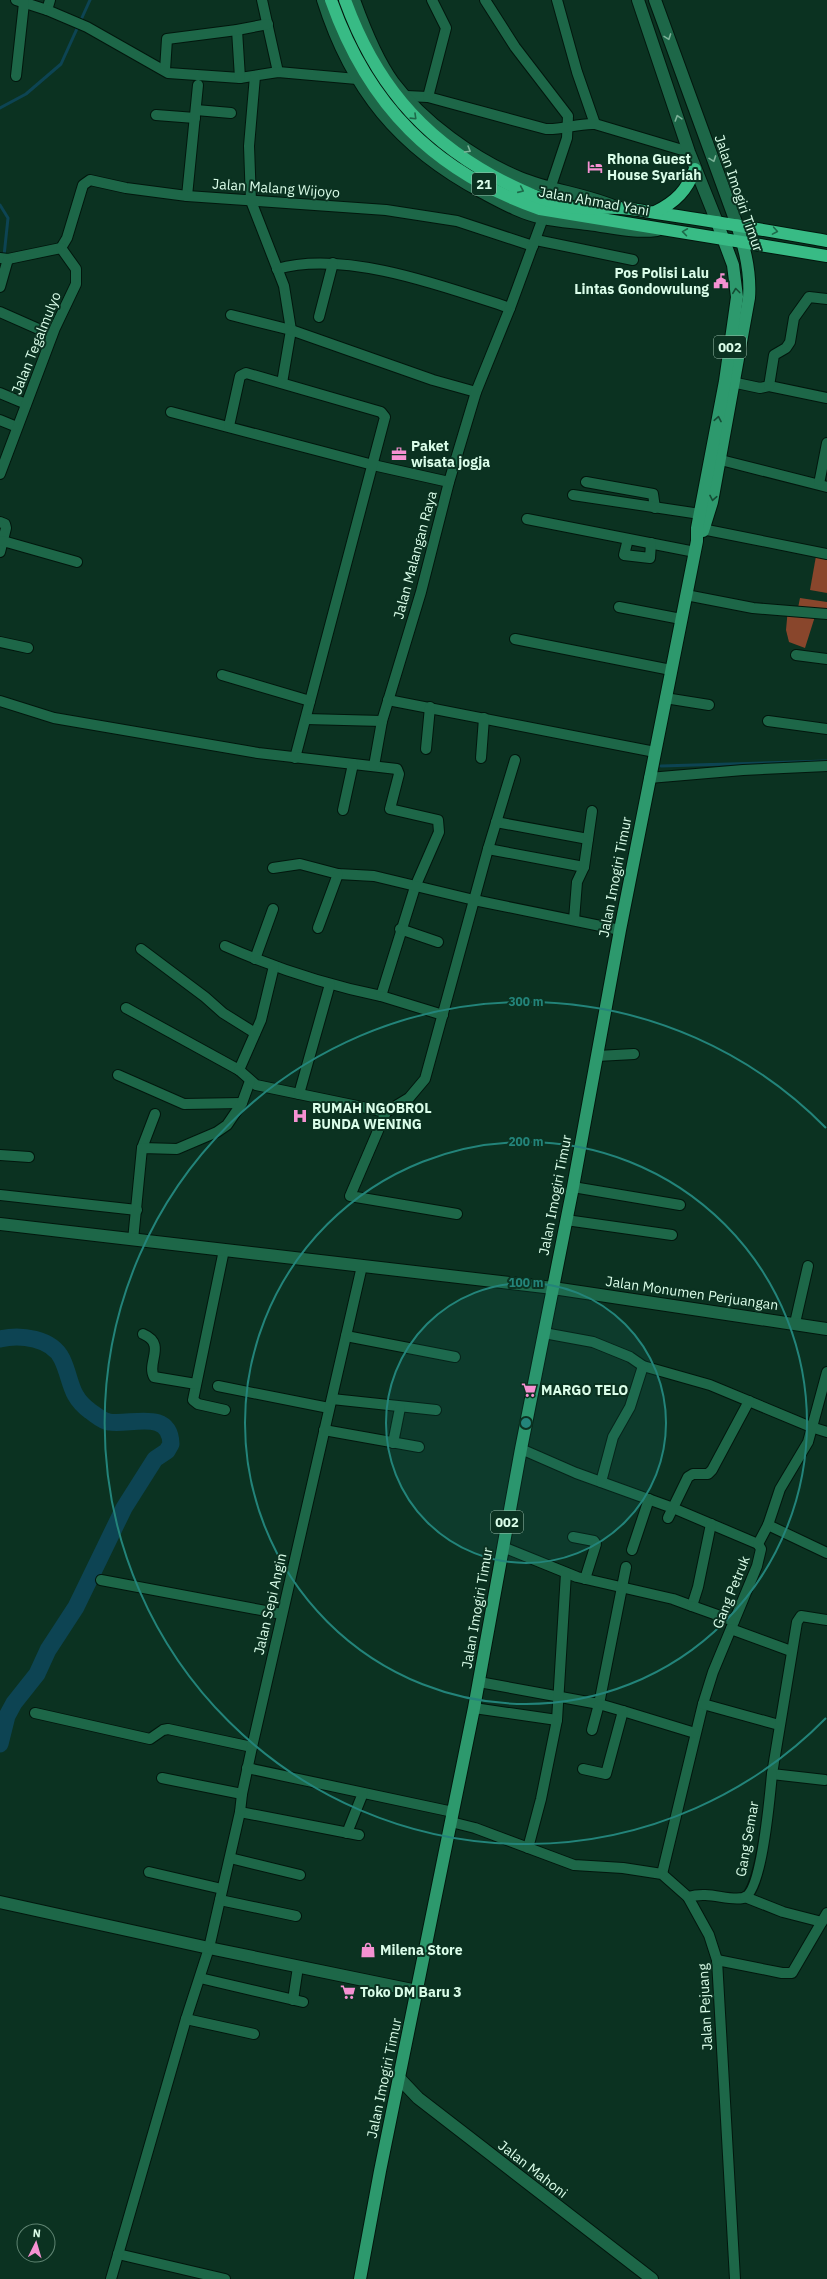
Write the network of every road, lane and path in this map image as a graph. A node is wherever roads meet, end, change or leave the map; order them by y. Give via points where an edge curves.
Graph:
1 (262, 0) edge
2 (323, 0) edge
3 (330, 0) edge
4 (345, 0) edge
5 (354, 0) edge
6 (432, 0) edge
7 (485, 0) edge
8 (557, 0) edge
9 (638, 0) edge
10 (655, 0) edge
11 (20, 1) edge
12 (49, 5) edge
13 (268, 24) junction
14 (237, 30) junction
15 (161, 68) junction
16 (278, 72) junction
17 (16, 76) dead end
18 (255, 76) junction
19 (240, 78) junction
20 (357, 79) junction
21 (198, 85) dead end
22 (406, 96) junction
23 (428, 98) junction
24 (196, 114) junction
25 (231, 114) dead end
26 (156, 116) dead end
27 (595, 124) junction
28 (569, 125) junction
29 (689, 152) junction
30 (695, 168) junction
31 (550, 189) junction
32 (187, 196) junction
33 (251, 201) junction
34 (618, 208) junction
35 (655, 212) junction
36 (543, 218) junction
37 (717, 222) junction
38 (737, 224) junction
39 (664, 229) junction
40 (723, 238) junction
41 (742, 240) junction
42 (827, 240) edge
43 (534, 243) junction
44 (61, 248) junction
45 (827, 256) edge
46 (4, 259) edge
47 (633, 260) dead end
48 (333, 263) junction
49 (277, 269) junction
50 (0, 287) edge
51 (827, 299) edge
52 (510, 308) junction
53 (0, 312) edge
54 (231, 315) dead end
55 (319, 317) dead end
56 (291, 330) junction
57 (52, 335) junction
58 (730, 382) junction
59 (282, 384) junction
60 (769, 386) junction
61 (476, 392) junction
62 (0, 393) edge
63 (827, 398) edge
64 (26, 404) junction
65 (171, 412) dead end
66 (0, 420) edge
67 (229, 426) junction
68 (18, 427) junction
69 (827, 443) edge
70 (715, 458) junction
71 (373, 464) junction
72 (0, 474) edge
73 (449, 482) junction
74 (586, 482) dead end
75 (823, 486) edge
76 (573, 495) dead end
77 (655, 508) junction
78 (700, 514) junction
79 (527, 519) dead end
80 (0, 522) edge
81 (700, 529) junction
82 (628, 539) junction
83 (3, 541) junction
84 (651, 543) junction
85 (696, 546) junction
86 (0, 552) edge
87 (827, 554) edge
88 (77, 562) dead end
89 (686, 595) junction
90 (619, 607) dead end
91 (827, 614) edge
92 (681, 619) junction
93 (515, 639) dead end
94 (0, 642) edge
95 (28, 648) dead end
96 (796, 655) dead end
97 (827, 659) edge
98 (671, 670) junction
99 (222, 675) dead end
100 (665, 698) junction
101 (388, 700) junction
102 (0, 701) edge
103 (310, 702) junction
104 (709, 705) dead end
105 (430, 707) junction
106 (484, 718) junction
107 (306, 719) junction
108 (382, 721) junction
109 (768, 721) dead end
110 (827, 729) edge
111 (426, 749) dead end
112 (295, 758) junction
113 (481, 758) dead end
114 (653, 758) junction
115 (514, 760) dead end
116 (353, 764) junction
117 (374, 766) junction
118 (827, 766) edge
119 (649, 778) junction
120 (343, 810) dead end
121 (592, 811) dead end
122 (496, 822) junction
123 (588, 839) junction
124 (488, 849) junction
125 (584, 867) junction
126 (273, 868) dead end
127 (338, 874) junction
128 (415, 887) junction
129 (474, 900) junction
130 (273, 909) dead end
131 (574, 920) junction
132 (318, 928) dead end
133 (400, 929) junction
134 (620, 930) junction
135 (438, 942) dead end
136 (225, 946) dead end
137 (141, 949) dead end
138 (255, 959) junction
139 (274, 966) junction
140 (330, 984) junction
141 (381, 996) junction
142 (126, 1008) dead end
143 (443, 1015) junction
144 (255, 1033) junction
145 (634, 1054) dead end
146 (597, 1056) junction
147 (239, 1070) junction
148 (118, 1075) dead end
149 (250, 1081) junction
150 (299, 1094) junction
151 (242, 1103) junction
152 (386, 1112) junction
153 (155, 1114) dead end
154 (142, 1148) junction
155 (0, 1155) edge
156 (29, 1158) dead end
157 (573, 1187) junction
158 (0, 1194) edge
159 (680, 1205) dead end
160 (136, 1210) junction
161 (457, 1214) dead end
162 (566, 1220) junction
163 (0, 1224) edge
164 (672, 1235) dead end
165 (133, 1240) junction
166 (224, 1250) junction
167 (362, 1266) junction
168 (808, 1266) dead end
169 (553, 1288) junction
170 (795, 1323) junction
171 (827, 1329) edge
172 (544, 1333) junction
173 (143, 1334) dead end
174 (346, 1336) junction
175 (456, 1357) dead end
176 (643, 1366) junction
177 (827, 1372) edge
178 (196, 1384) junction
179 (218, 1386) dead end
180 (749, 1400) junction
181 (330, 1404) junction
182 (400, 1408) junction
183 (225, 1410) dead end
184 (436, 1410) dead end
185 (811, 1427) junction
186 (324, 1430) junction
187 (827, 1432) edge
188 (392, 1443) junction
189 (418, 1447) dead end
190 (521, 1449) junction
191 (602, 1482) junction
192 (649, 1499) junction
193 (673, 1508) junction
194 (668, 1518) dead end
195 (711, 1524) junction
196 (768, 1525) junction
197 (573, 1537) dead end
198 (758, 1544) junction
199 (503, 1547) junction
200 (632, 1550) dead end
201 (827, 1553) edge
202 (626, 1567) dead end
203 (566, 1573) junction
204 (585, 1579) junction
205 (101, 1580) dead end
206 (622, 1588) junction
207 (692, 1606) junction
208 (282, 1614) junction
209 (827, 1620) edge
210 (733, 1625) junction
211 (791, 1651) junction
212 (479, 1682) junction
213 (560, 1696) junction
214 (599, 1704) junction
215 (703, 1704) junction
216 (474, 1708) junction
217 (623, 1711) junction
218 (35, 1713) dead end
219 (557, 1720) junction
220 (779, 1725) junction
221 (592, 1730) dead end
222 (695, 1733) junction
223 (252, 1747) junction
224 (247, 1768) junction
225 (583, 1769) dead end
226 (772, 1774) junction
227 (162, 1778) dead end
228 (824, 1780) dead end
229 (363, 1793) junction
230 (242, 1794) junction
231 (240, 1812) junction
232 (452, 1817) junction
233 (348, 1833) junction
234 (359, 1835) dead end
235 (528, 1848) junction
236 (230, 1858) junction
237 (149, 1872) dead end
238 (662, 1874) junction
239 (300, 1875) dead end
240 (221, 1894) junction
241 (688, 1897) junction
242 (745, 1897) junction
243 (0, 1902) edge
244 (827, 1913) edge
245 (296, 1916) dead end
246 (822, 1922) junction
247 (209, 1948) junction
248 (717, 1960) junction
249 (298, 1967) junction
250 (200, 1978) junction
251 (417, 1991) junction
252 (293, 2000) junction
253 (303, 2002) dead end
254 (186, 2020) junction
255 (254, 2034) dead end
256 (399, 2078) junction
257 (118, 2254) junction
258 (111, 2279) edge
259 (226, 2279) edge
260 (360, 2279) edge
261 (652, 2279) edge
262 (735, 2279) edge

1 - 13 street
2 - 20 street
3 - 39 highway, Jalan Ahmad Yani / 21 via 341,29 372,86 397,118 434,154 511,199 540,209
4 -> 34 highway, Jalan Ahmad Yani / 21 via 366,51 389,87 411,115 452,151 537,197 570,207
5 - 22 street via 383,65 393,82
6 - 23 street via 446,28
7 - 28 street via 515,47 568,116
8 - 27 street
29 -> 9 street, Jalan Imogiri Timur
10 -> 38 street, Jalan Imogiri Timur
11 - 12 street
11 - 17 street
12 - 15 street
13 - 14 street
13 - 16 street
14 - 15 street via 167,38
14 - 19 street
15 - 19 street via 168,73
16 - 18 street
16 - 20 street
18 - 19 street
18 - 33 street via 248,146
20 - 36 street via 382,115 425,155 450,174 518,210
21 - 24 street
22 - 23 street
22 -> 31 street via 460,145 512,174
23 - 28 street via 546,129 557,130
24 - 25 street
24 - 26 street
24 - 32 street
27 - 28 street
27 - 29 street
28 - 31 street
29 - 30 street, Jalan Imogiri Timur
30 - 35 highway via 690,183 681,196 669,206
30 - 37 street, Jalan Imogiri Timur
31 - 34 street via 603,201
32 - 33 street, Jalan Malang Wijoyo
32 - 44 street, Jalan Malang Wijoyo via 86,180 67,238
33 - 43 street, Jalan Malang Wijoyo via 386,210 458,221
33 - 49 street
34 - 35 highway, Jalan Ahmad Yani / 21
35 - 37 highway, Jalan Ahmad Yani / 21
36 - 39 street via 634,232
36 - 43 street, Jalan Malangan Raya
37 - 38 highway, Jalan Ahmad Yani / 21
37 - 40 main road, Jalan Imogiri Timur / 002
38 - 41 main road, Jalan Imogiri Timur / 002
38 -> 42 highway, Jalan Ahmad Yani / 21
40 -> 39 highway, Jalan Ahmad Yani / 21
40 - 41 highway, Jalan Ahmad Yani / 21
58 -> 40 main road, Jalan Imogiri Timur / 002 via 737,297 733,265
41 - 45 highway, Jalan Ahmad Yani / 21
41 - 58 main road, Jalan Imogiri Timur / 002 via 750,283 748,307
43 - 47 street, Jalan Malang Wijoyo
43 - 52 street, Jalan Malangan Raya
44 - 46 street
44 - 57 street, Jalan Tegalmulyo via 71,259 77,274 76,284
46 - 50 street
48 - 49 street via 303,263
48 - 52 street via 367,268 437,285
48 - 55 street
49 - 56 street via 284,286
51 - 60 street via 809,297 794,318 790,342 774,356
52 - 61 street, Jalan Malangan Raya
53 - 57 street
54 - 56 street
56 - 59 street
56 - 61 street via 433,380
57 - 64 street, Jalan Tegalmulyo
58 - 60 street via 760,388
58 - 70 main road, Jalan Imogiri Timur / 002
59 - 67 street via 242,374
59 - 71 street via 381,412 384,415
60 - 63 street
61 - 73 street, Jalan Malangan Raya
62 - 64 street
64 - 68 street, Jalan Tegalmulyo
65 - 67 street
66 - 68 street
67 - 71 street
68 - 72 street, Jalan Tegalmulyo
69 - 75 street
70 - 75 street
70 - 78 main road, Jalan Imogiri Timur / 002
70 -> 81 main road, Jalan Imogiri Timur / 002 via 712,502
71 - 73 street
71 - 103 street
73 - 101 street, Jalan Malangan Raya via 421,592
74 - 77 street via 653,494
76 - 77 street
77 - 78 street
78 - 81 main road, Jalan Imogiri Timur / 002
79 - 82 street
80 - 83 street via 6,525
81 - 85 main road, Jalan Imogiri Timur / 002
81 - 87 street
82 - 84 street
82 - 84 street via 624,555 650,558
83 - 86 street
83 - 88 street
84 - 85 street
85 - 89 main road, Jalan Imogiri Timur / 002
89 - 91 street via 753,608
89 - 92 main road, Jalan Imogiri Timur / 002
90 - 92 street
92 - 98 main road, Jalan Imogiri Timur / 002
93 - 98 street
94 - 95 street
96 - 97 street
98 - 100 main road, Jalan Imogiri Timur / 002
99 - 103 street
100 - 104 street
100 - 114 main road, Jalan Imogiri Timur / 002
101 - 105 street
101 - 108 street, Jalan Malangan Raya
102 - 112 street via 54,718
103 - 107 street
105 - 106 street
105 - 111 street
106 - 113 street
106 - 114 street
107 - 108 street
107 - 112 street
108 - 117 street, Jalan Malangan Raya
109 - 110 street
112 - 116 street
114 - 119 main road, Jalan Imogiri Timur / 002
115 - 122 street
116 - 117 street
116 - 120 street
117 - 128 street via 399,771 390,809 438,820 439,832
118 - 119 street
119 - 134 main road, Jalan Imogiri Timur / 002
121 - 123 street
122 - 123 street
122 - 124 street
123 - 125 street
124 - 125 street
124 - 129 street
125 - 131 street via 577,882
126 - 127 street via 300,864
127 - 128 street via 364,875
127 - 132 street
128 - 129 street
128 - 133 street
129 - 131 street
129 - 143 street
130 - 138 street
131 - 134 street
133 - 135 street
133 - 141 street
134 - 146 main road, Jalan Imogiri Timur / 002
136 - 138 street
137 - 144 street via 223,1013
138 - 139 street
139 - 140 street
139 - 144 street via 265,1007
140 - 141 street
140 - 150 street
141 - 143 street
142 - 147 street
143 - 152 street via 425,1079 410,1098
144 - 147 street
145 - 146 street
146 - 157 main road, Jalan Imogiri Timur / 002
147 - 149 street
148 - 151 street via 184,1104
149 - 150 street via 264,1087
149 - 151 street
150 - 152 street
151 - 154 street via 227,1125 217,1132 177,1149
152 - 161 street via 351,1197
153 - 154 street
154 - 160 street
155 - 156 street
157 - 159 street
157 - 162 main road, Jalan Imogiri Timur / 002
158 - 160 street
160 - 165 street
162 - 164 street
162 - 169 main road, Jalan Imogiri Timur / 002
163 - 165 street, Jalan Monumen Perjuangan
165 - 166 street, Jalan Monumen Perjuangan
166 - 167 street, Jalan Monumen Perjuangan
166 - 178 street
167 - 169 street, Jalan Monumen Perjuangan
167 - 174 street, Jalan Sepi Angin
168 - 170 street
169 - 170 street, Jalan Monumen Perjuangan
169 - 172 main road, Jalan Imogiri Timur / 002
170 - 171 street, Jalan Monumen Perjuangan
172 - 176 street via 593,1342 630,1357
172 - 190 main road, Jalan Imogiri Timur / 002
173 - 178 street via 151,1339 155,1346 152,1372 154,1377
174 - 175 street
174 - 181 street, Jalan Sepi Angin
176 - 180 street
176 - 191 street via 630,1407 613,1437
177 - 185 street
178 - 183 street via 193,1400 195,1402
179 - 181 street
180 - 185 street
180 - 193 street via 712,1470 708,1474 693,1474 688,1477
181 - 182 street
181 - 186 street, Jalan Sepi Angin
182 - 184 street
182 - 188 street
185 - 187 street
185 - 196 street via 808,1442 780,1490
186 - 188 street
186 - 208 street, Jalan Sepi Angin
188 - 189 street
190 - 191 street, Gang Petruk
190 - 199 main road, Jalan Imogiri Timur / 002
191 - 192 street, Gang Petruk
192 - 193 street, Gang Petruk
192 - 200 street
193 - 194 street
193 - 195 street, Gang Petruk
195 - 198 street, Gang Petruk
195 - 207 street
196 - 198 street
196 - 201 street
197 - 204 street via 594,1541 596,1544
198 - 210 street, Gang Petruk via 761,1552
199 - 203 street
199 - 212 main road, Jalan Imogiri Timur / 002
202 - 206 street
203 - 204 street
203 - 213 street via 561,1632
204 - 206 street
205 - 208 street via 145,1586
206 - 207 street via 673,1599
206 - 214 street
207 - 210 street
208 - 223 street, Jalan Sepi Angin
209 - 211 street via 804,1616 799,1618
210 - 211 street
210 - 215 street, Gang Petruk via 713,1672
211 - 220 street
212 - 213 street
212 - 216 main road, Jalan Imogiri Timur / 002
213 - 214 street
213 - 219 street
214 - 217 street
214 - 221 street
215 - 220 street
215 - 222 street, Gang Petruk
216 - 219 street
216 - 232 main road, Jalan Imogiri Timur / 002
217 - 222 street
217 - 225 street via 606,1774
218 - 223 street via 150,1739 168,1729
219 - 235 street via 541,1800
220 - 226 street
222 - 238 street, Gang Petruk
223 - 224 street, Jalan Sepi Angin
224 - 229 street
224 - 230 street, Jalan Sepi Angin
226 - 228 street
226 - 242 street, Gang Semar via 759,1868 752,1889
227 - 230 street
229 - 232 street
229 - 233 street
230 - 231 street, Jalan Sepi Angin
231 - 233 street
231 - 236 street, Jalan Sepi Angin
232 - 235 street
232 - 251 main road, Jalan Imogiri Timur / 002
233 - 234 street
235 - 238 street via 574,1865 623,1868
236 - 239 street
236 - 240 street, Jalan Sepi Angin
237 - 240 street
238 - 241 street, Jalan Pejuang
240 - 245 street
240 - 247 street, Jalan Sepi Angin
241 - 242 street, Gang Semar via 707,1894
241 - 248 street, Jalan Pejuang via 709,1935
242 - 246 street via 783,1912
243 - 247 street
244 - 246 street
246 - 248 street via 792,1973
247 - 249 street
247 - 250 street, Jalan Sepi Angin
248 - 262 street, Jalan Pejuang
249 - 251 street
249 - 252 street
250 - 252 street
250 - 254 street, Jalan Sepi Angin
251 - 256 main road, Jalan Imogiri Timur / 002
252 - 253 street
254 - 255 street
254 - 257 street, Jalan Sepi Angin
256 - 260 main road, Jalan Imogiri Timur / 002
256 - 261 street, Jalan Mahoni via 418,2098
257 - 258 street, Jalan Sepi Angin
257 - 259 street

